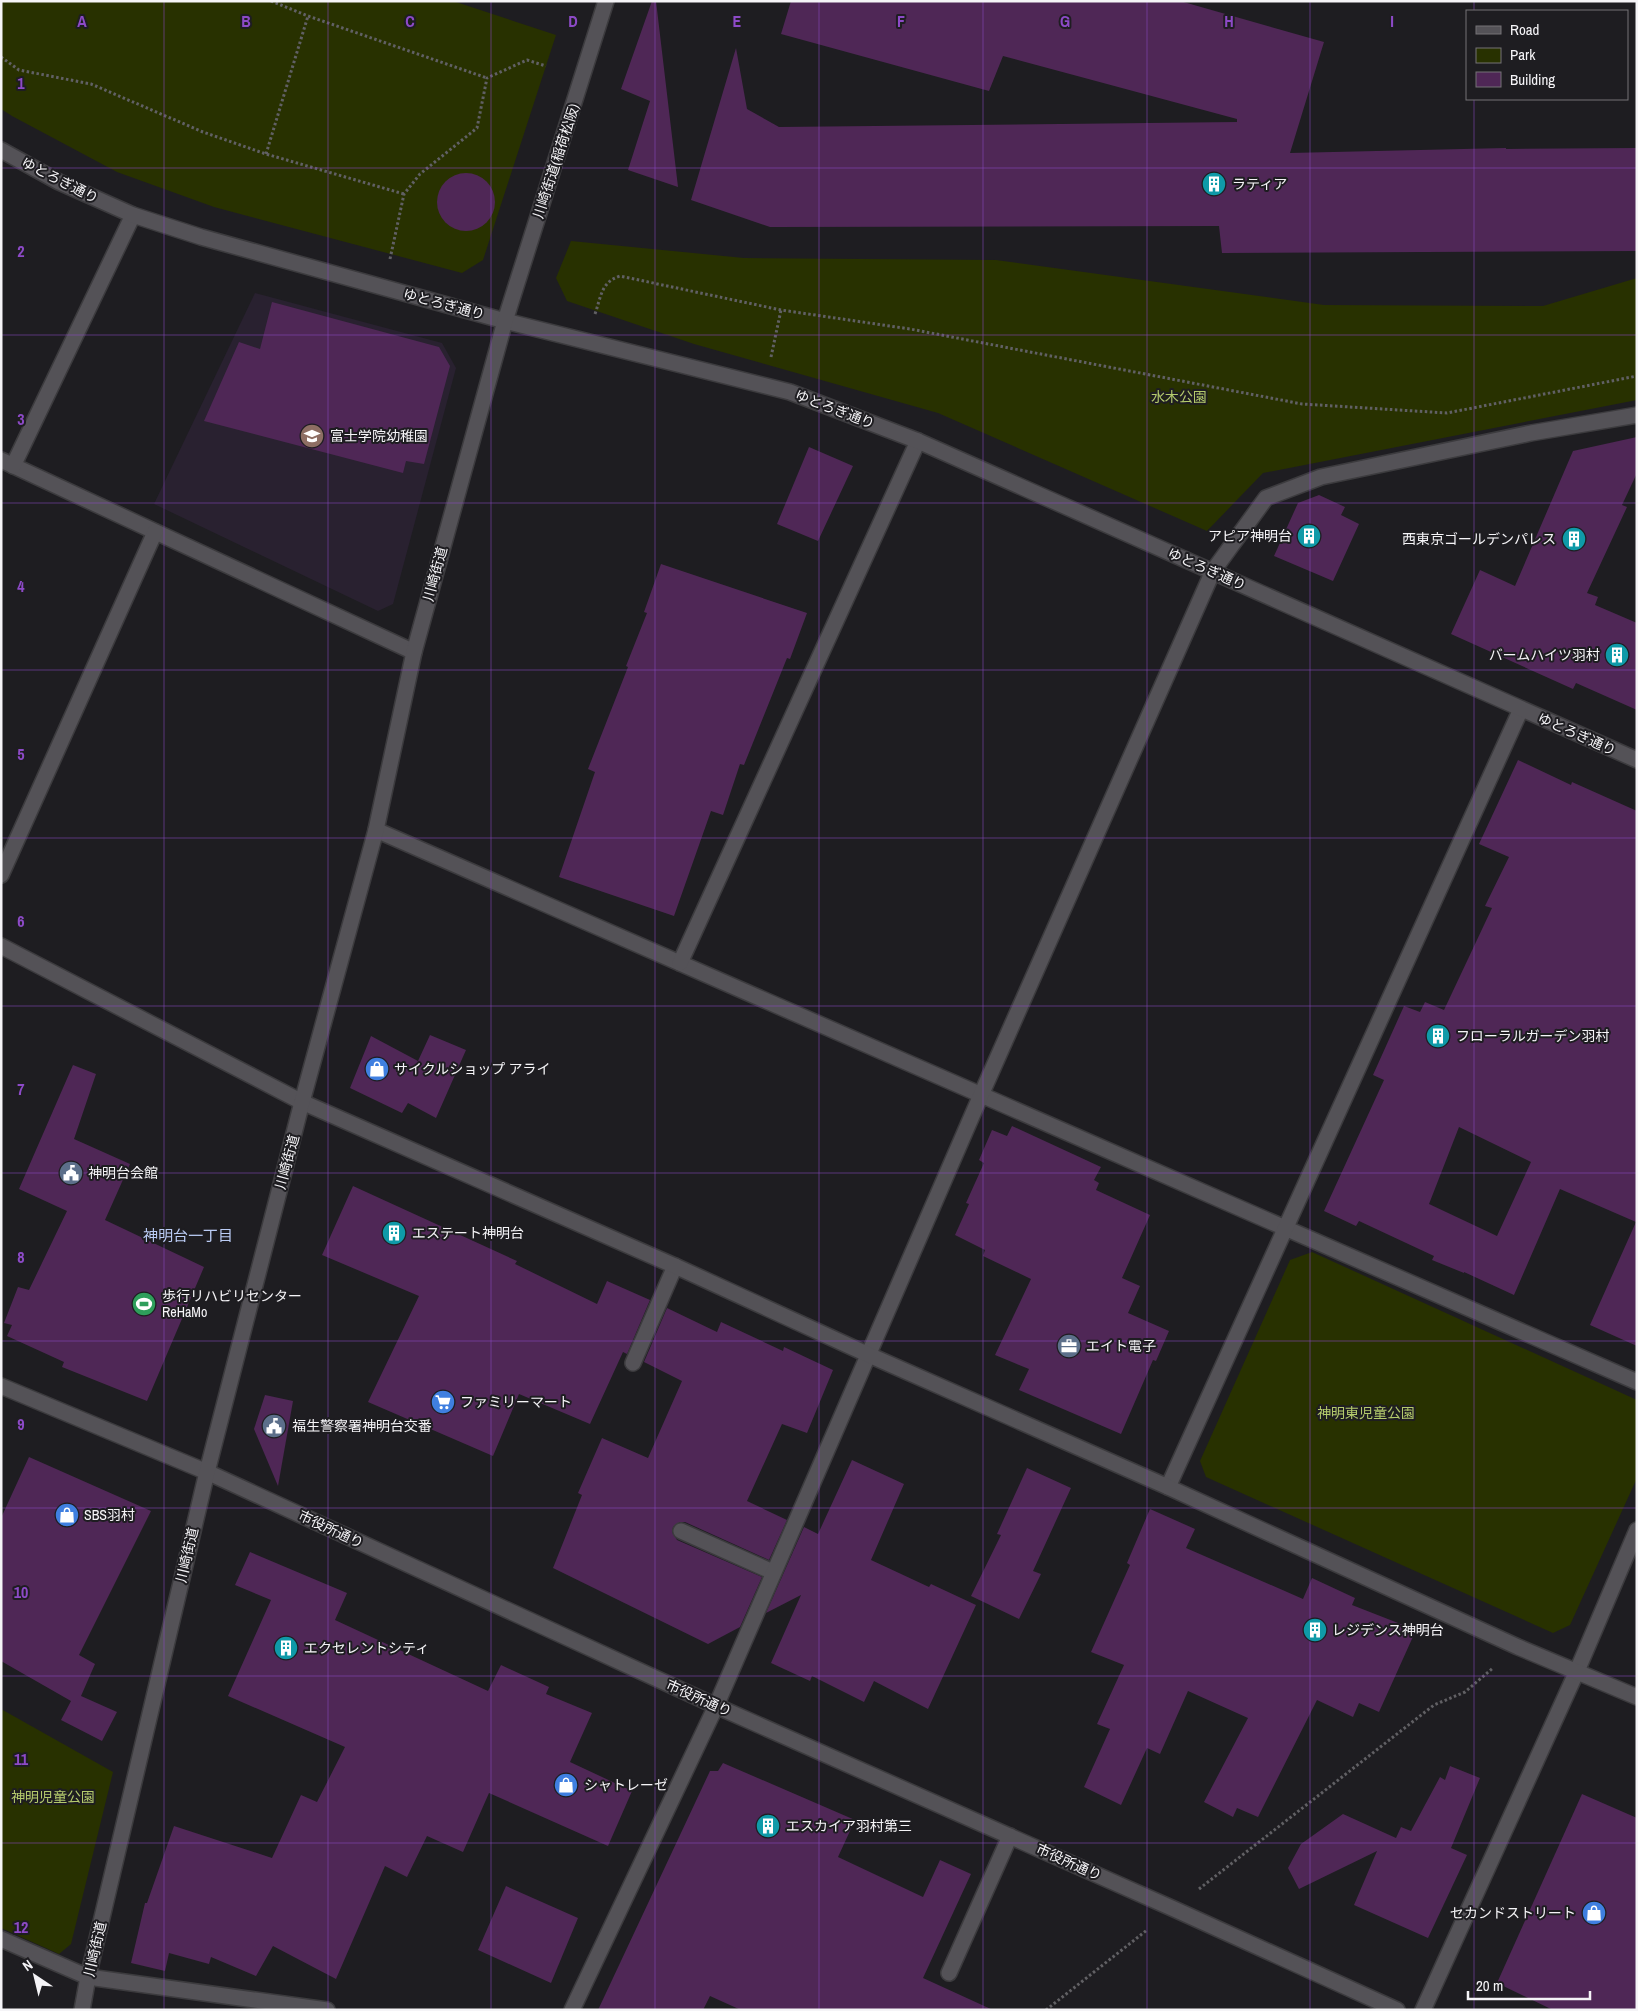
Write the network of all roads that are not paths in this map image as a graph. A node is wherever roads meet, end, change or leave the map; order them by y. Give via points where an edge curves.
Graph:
1 (606, 1) edge
2 (1, 150) edge
3 (133, 215) junction
4 (505, 321) junction
5 (1637, 415) edge
6 (918, 441) junction
7 (7, 463) edge
8 (154, 532) junction
9 (1213, 571) junction
10 (414, 652) junction
11 (1521, 709) junction
12 (1637, 760) edge
13 (376, 830) junction
14 (1, 875) edge
15 (1, 946) edge
16 (680, 963) junction
17 (981, 1095) junction
18 (302, 1102) junction
19 (1284, 1228) junction
20 (675, 1266) junction
21 (869, 1356) junction
22 (633, 1363) dead end
23 (1637, 1382) edge
24 (1, 1386) edge
25 (207, 1472) junction
26 (1168, 1487) junction
27 (1637, 1530) edge
28 (681, 1531) dead end
29 (773, 1572) junction
30 (1577, 1671) junction
31 (1637, 1697) edge
32 (716, 1706) junction
33 (1010, 1836) junction
34 (1, 1939) edge
35 (949, 1973) dead end
36 (88, 1977) junction
37 (82, 2010) edge
38 (327, 2010) edge
39 (572, 2010) edge
40 (1398, 2010) edge
41 (1423, 2010) edge

1 - 4 street, 川崎街道(稲荷松阪)
2 - 3 street, ゆとろぎ通り via 59,182
3 - 4 street, ゆとろぎ通り via 201,237
3 - 7 street
4 - 6 street, ゆとろぎ通り via 790,392
4 - 10 street, 川崎街道
5 - 9 street via 1531,433 1321,477 1266,498
6 - 9 street, ゆとろぎ通り
6 - 16 street
7 - 8 street
8 - 10 street
8 - 14 street
9 - 11 street, ゆとろぎ通り
9 - 17 street
10 - 13 street, 川崎街道
11 - 12 street, ゆとろぎ通り
11 - 19 street
13 - 16 street
13 - 18 street, 川崎街道
15 - 18 street
16 - 17 street
17 - 19 street
17 - 21 street
18 - 20 street
18 - 25 street, 川崎街道
19 - 23 street
19 - 26 street
20 - 21 street
20 - 22 street
21 - 26 street
21 - 29 street
24 - 25 street, 市役所通り
25 - 32 street, 市役所通り
25 - 36 street, 川崎街道
26 - 30 street
27 - 30 street
28 - 29 street
29 - 32 street
30 - 31 street
30 - 41 street
32 - 33 street, 市役所通り
32 - 39 street
33 - 35 street
33 - 40 street, 市役所通り
34 - 36 street
36 - 37 street, 川崎街道
36 - 38 street

